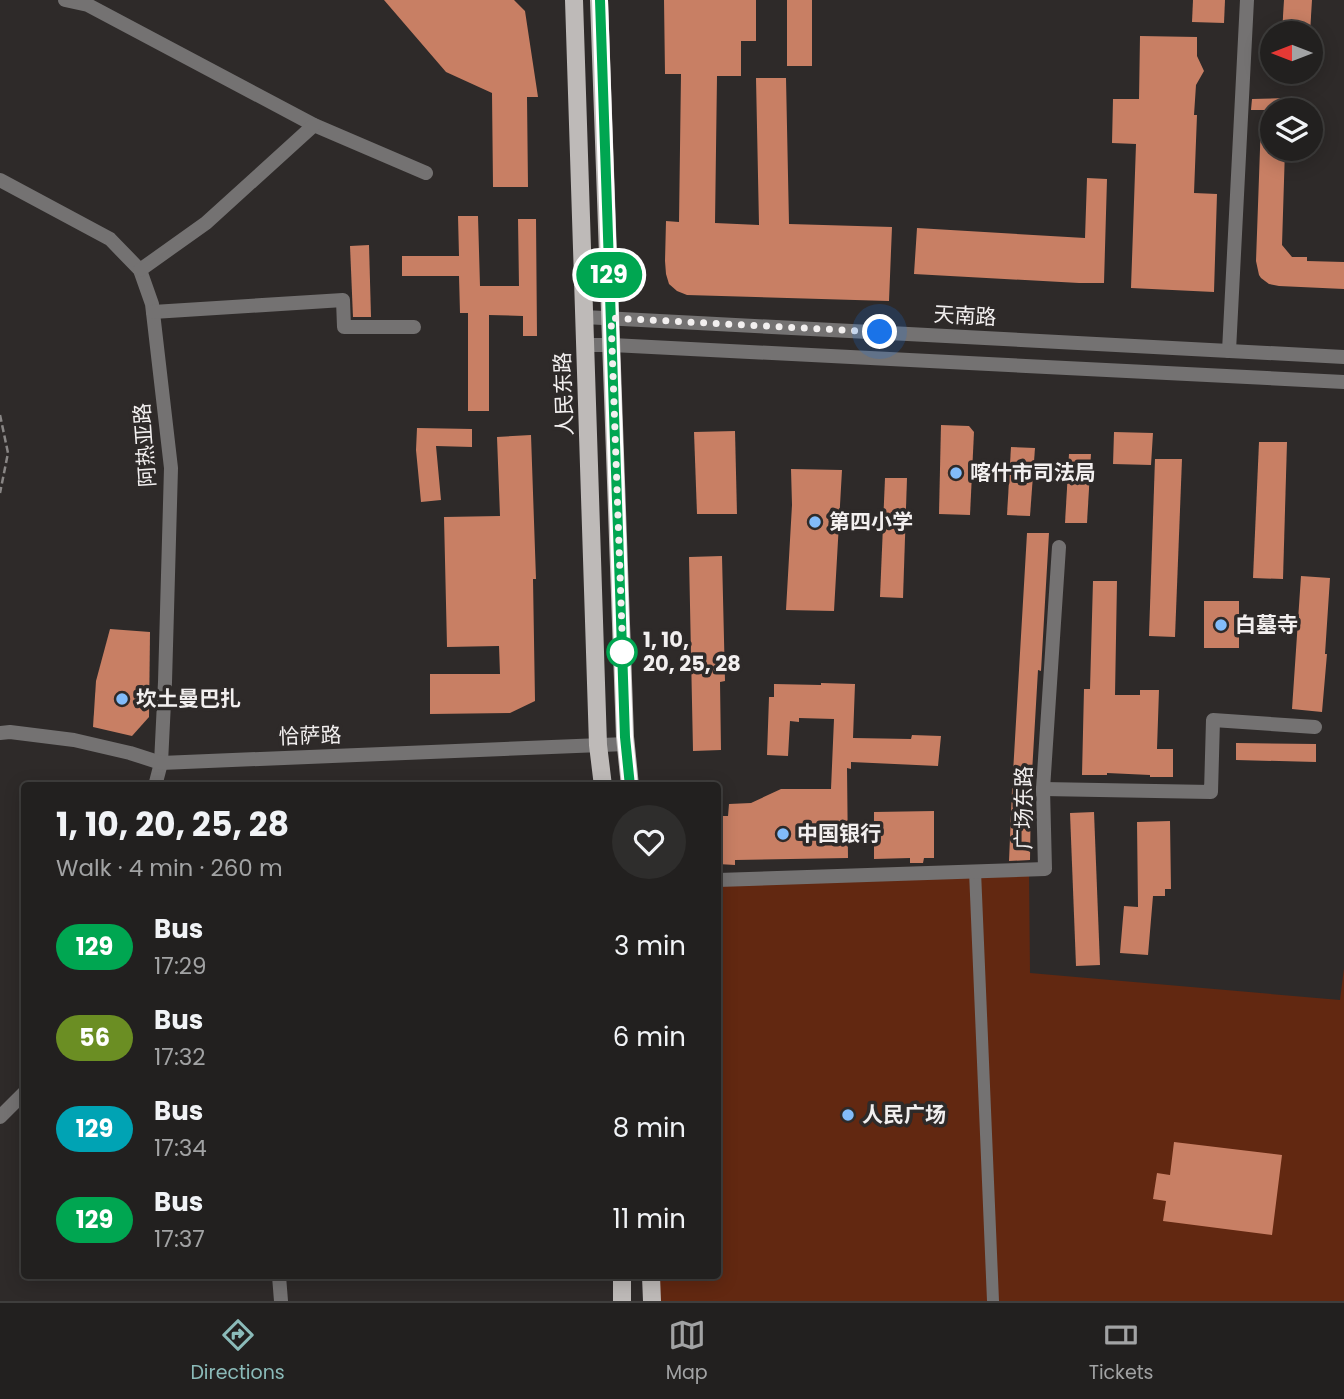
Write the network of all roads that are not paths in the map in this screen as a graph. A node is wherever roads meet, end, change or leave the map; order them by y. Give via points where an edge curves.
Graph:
1 (65, 0) edge
2 (574, 0) edge
3 (600, 0) edge
4 (1248, 0) edge
5 (314, 125) junction
6 (426, 173) dead end
7 (0, 180) edge
8 (140, 270) junction
9 (153, 312) junction
10 (584, 317) junction
11 (611, 318) junction
12 (414, 327) dead end
13 (585, 345) junction
14 (612, 345) junction
15 (1229, 351) junction
16 (1344, 357) edge
17 (1344, 382) edge
18 (1059, 547) dead end
19 (1315, 727) dead end
20 (0, 733) edge
21 (626, 744) junction
22 (598, 745) junction
23 (160, 763) junction
24 (156, 782) edge
25 (603, 782) edge
26 (630, 782) edge
27 (1042, 789) junction
28 (975, 871) junction
29 (721, 880) edge
30 (21, 1096) edge
31 (0, 1117) edge
32 (279, 1279) edge
33 (622, 1279) edge
34 (651, 1279) edge
35 (281, 1301) edge
36 (622, 1301) edge
37 (652, 1301) edge
38 (993, 1301) edge

1 - 5 street via 88,5
2 - 10 main road, 人民东路
3 - 11 main road
4 - 15 street
5 - 6 street
5 - 8 street via 206,223
7 - 8 street, 阿热亚路 via 110,239
8 - 9 street, 阿热亚路
9 - 12 street via 344,300 344,327
9 - 23 street, 阿热亚路 via 171,468
10 - 11 street, 天南路
10 - 13 main road, 人民东路
11 - 14 main road
11 - 15 street, 天南路
13 - 14 street
13 - 22 main road, 人民东路
14 - 17 street
14 - 21 main road
15 - 16 street, 天南路
18 - 27 street, 广场东路
19 - 27 street via 1213,720 1211,792
20 - 23 street, 恰萨路 via 74,740
21 - 22 street, 恰萨路
21 - 26 main road
22 - 23 street, 恰萨路
22 - 25 main road, 人民东路
23 - 24 street, 阿热亚路
27 - 28 street, 广场东路 via 1045,869
28 - 29 street, 广场东路
28 - 38 street
30 - 31 street
32 - 35 street
33 - 36 main road
34 - 37 main road

